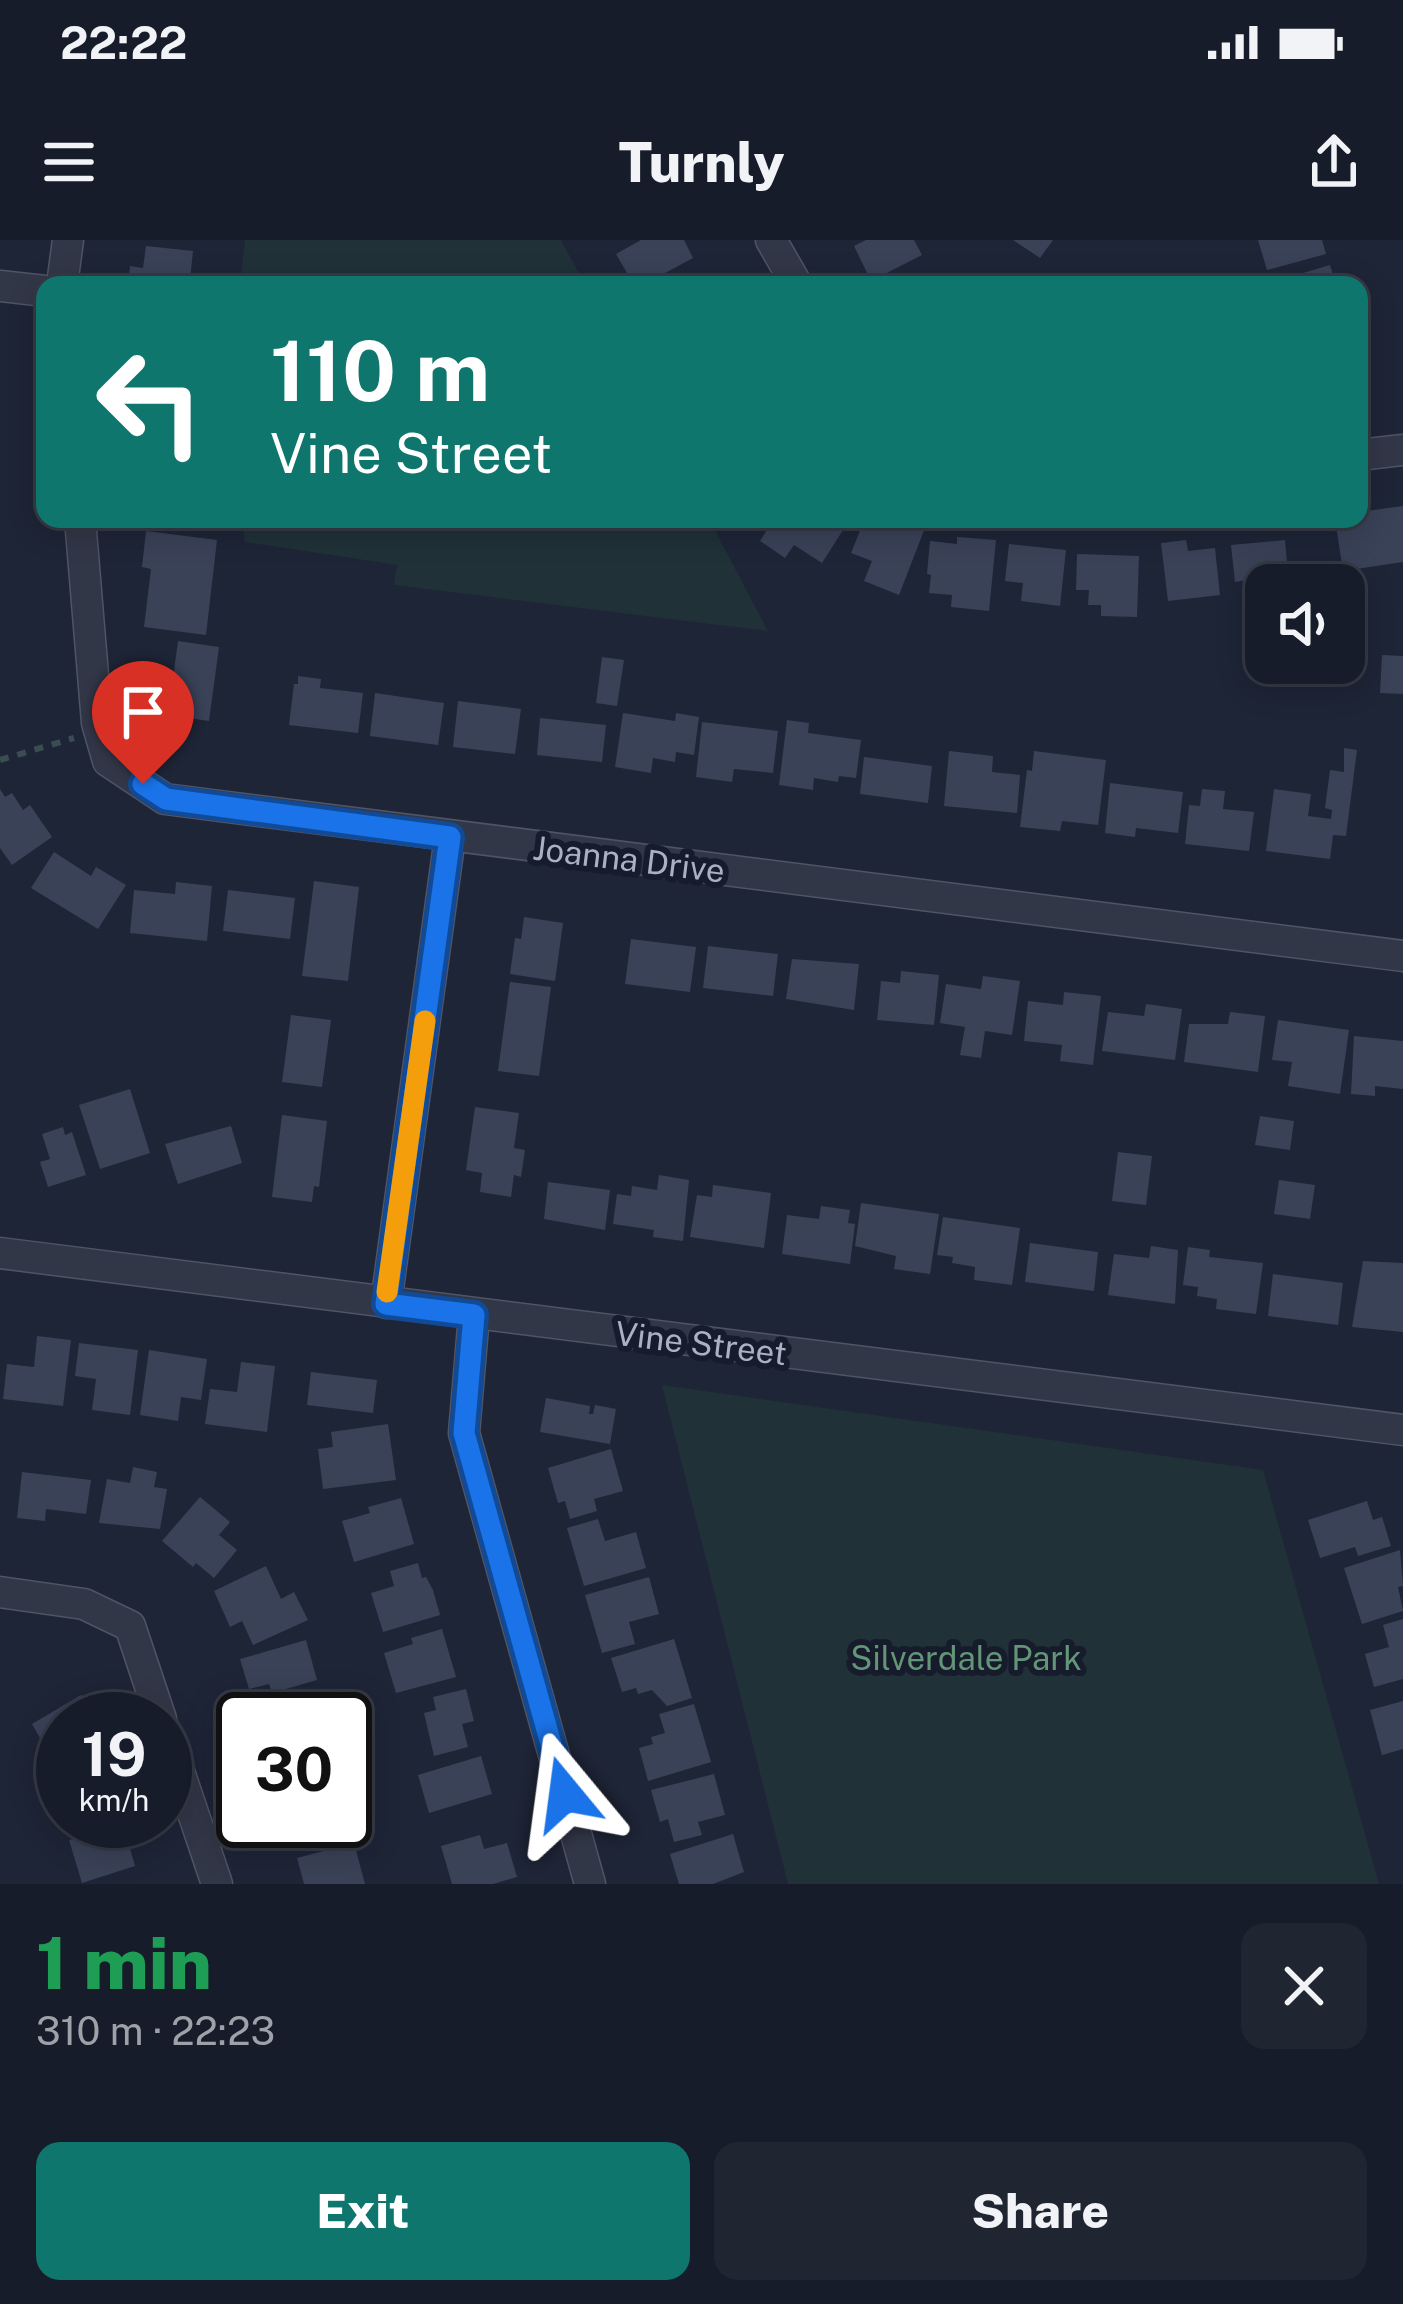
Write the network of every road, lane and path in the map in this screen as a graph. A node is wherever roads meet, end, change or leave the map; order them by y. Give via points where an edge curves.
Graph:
1 (68, 240) edge
2 (771, 240) edge
3 (63, 276) edge
4 (792, 276) edge
5 (0, 286) edge
6 (36, 290) edge
7 (1403, 449) edge
8 (1368, 454) edge
9 (81, 528) edge
10 (97, 723) junction
11 (0, 760) edge
12 (450, 837) junction
13 (1403, 956) edge
14 (0, 1252) edge
15 (386, 1304) junction
16 (474, 1315) junction
17 (1403, 1430) edge
18 (0, 1592) edge
19 (152, 1692) edge
20 (192, 1810) edge
21 (217, 1884) edge
22 (590, 1884) edge

1 - 3 street
2 - 4 street
5 - 6 street
7 - 8 street
9 - 10 street, Joanna Drive
10 - 11 path
10 - 12 street, Joanna Drive via 108,761 166,799
12 - 13 street, Joanna Drive
12 - 15 street
14 - 15 street, Vine Street
15 - 16 street, Vine Street
16 - 17 street, Vine Street
16 - 22 street via 464,1433
18 - 19 street via 84,1604 130,1626
20 - 21 street

